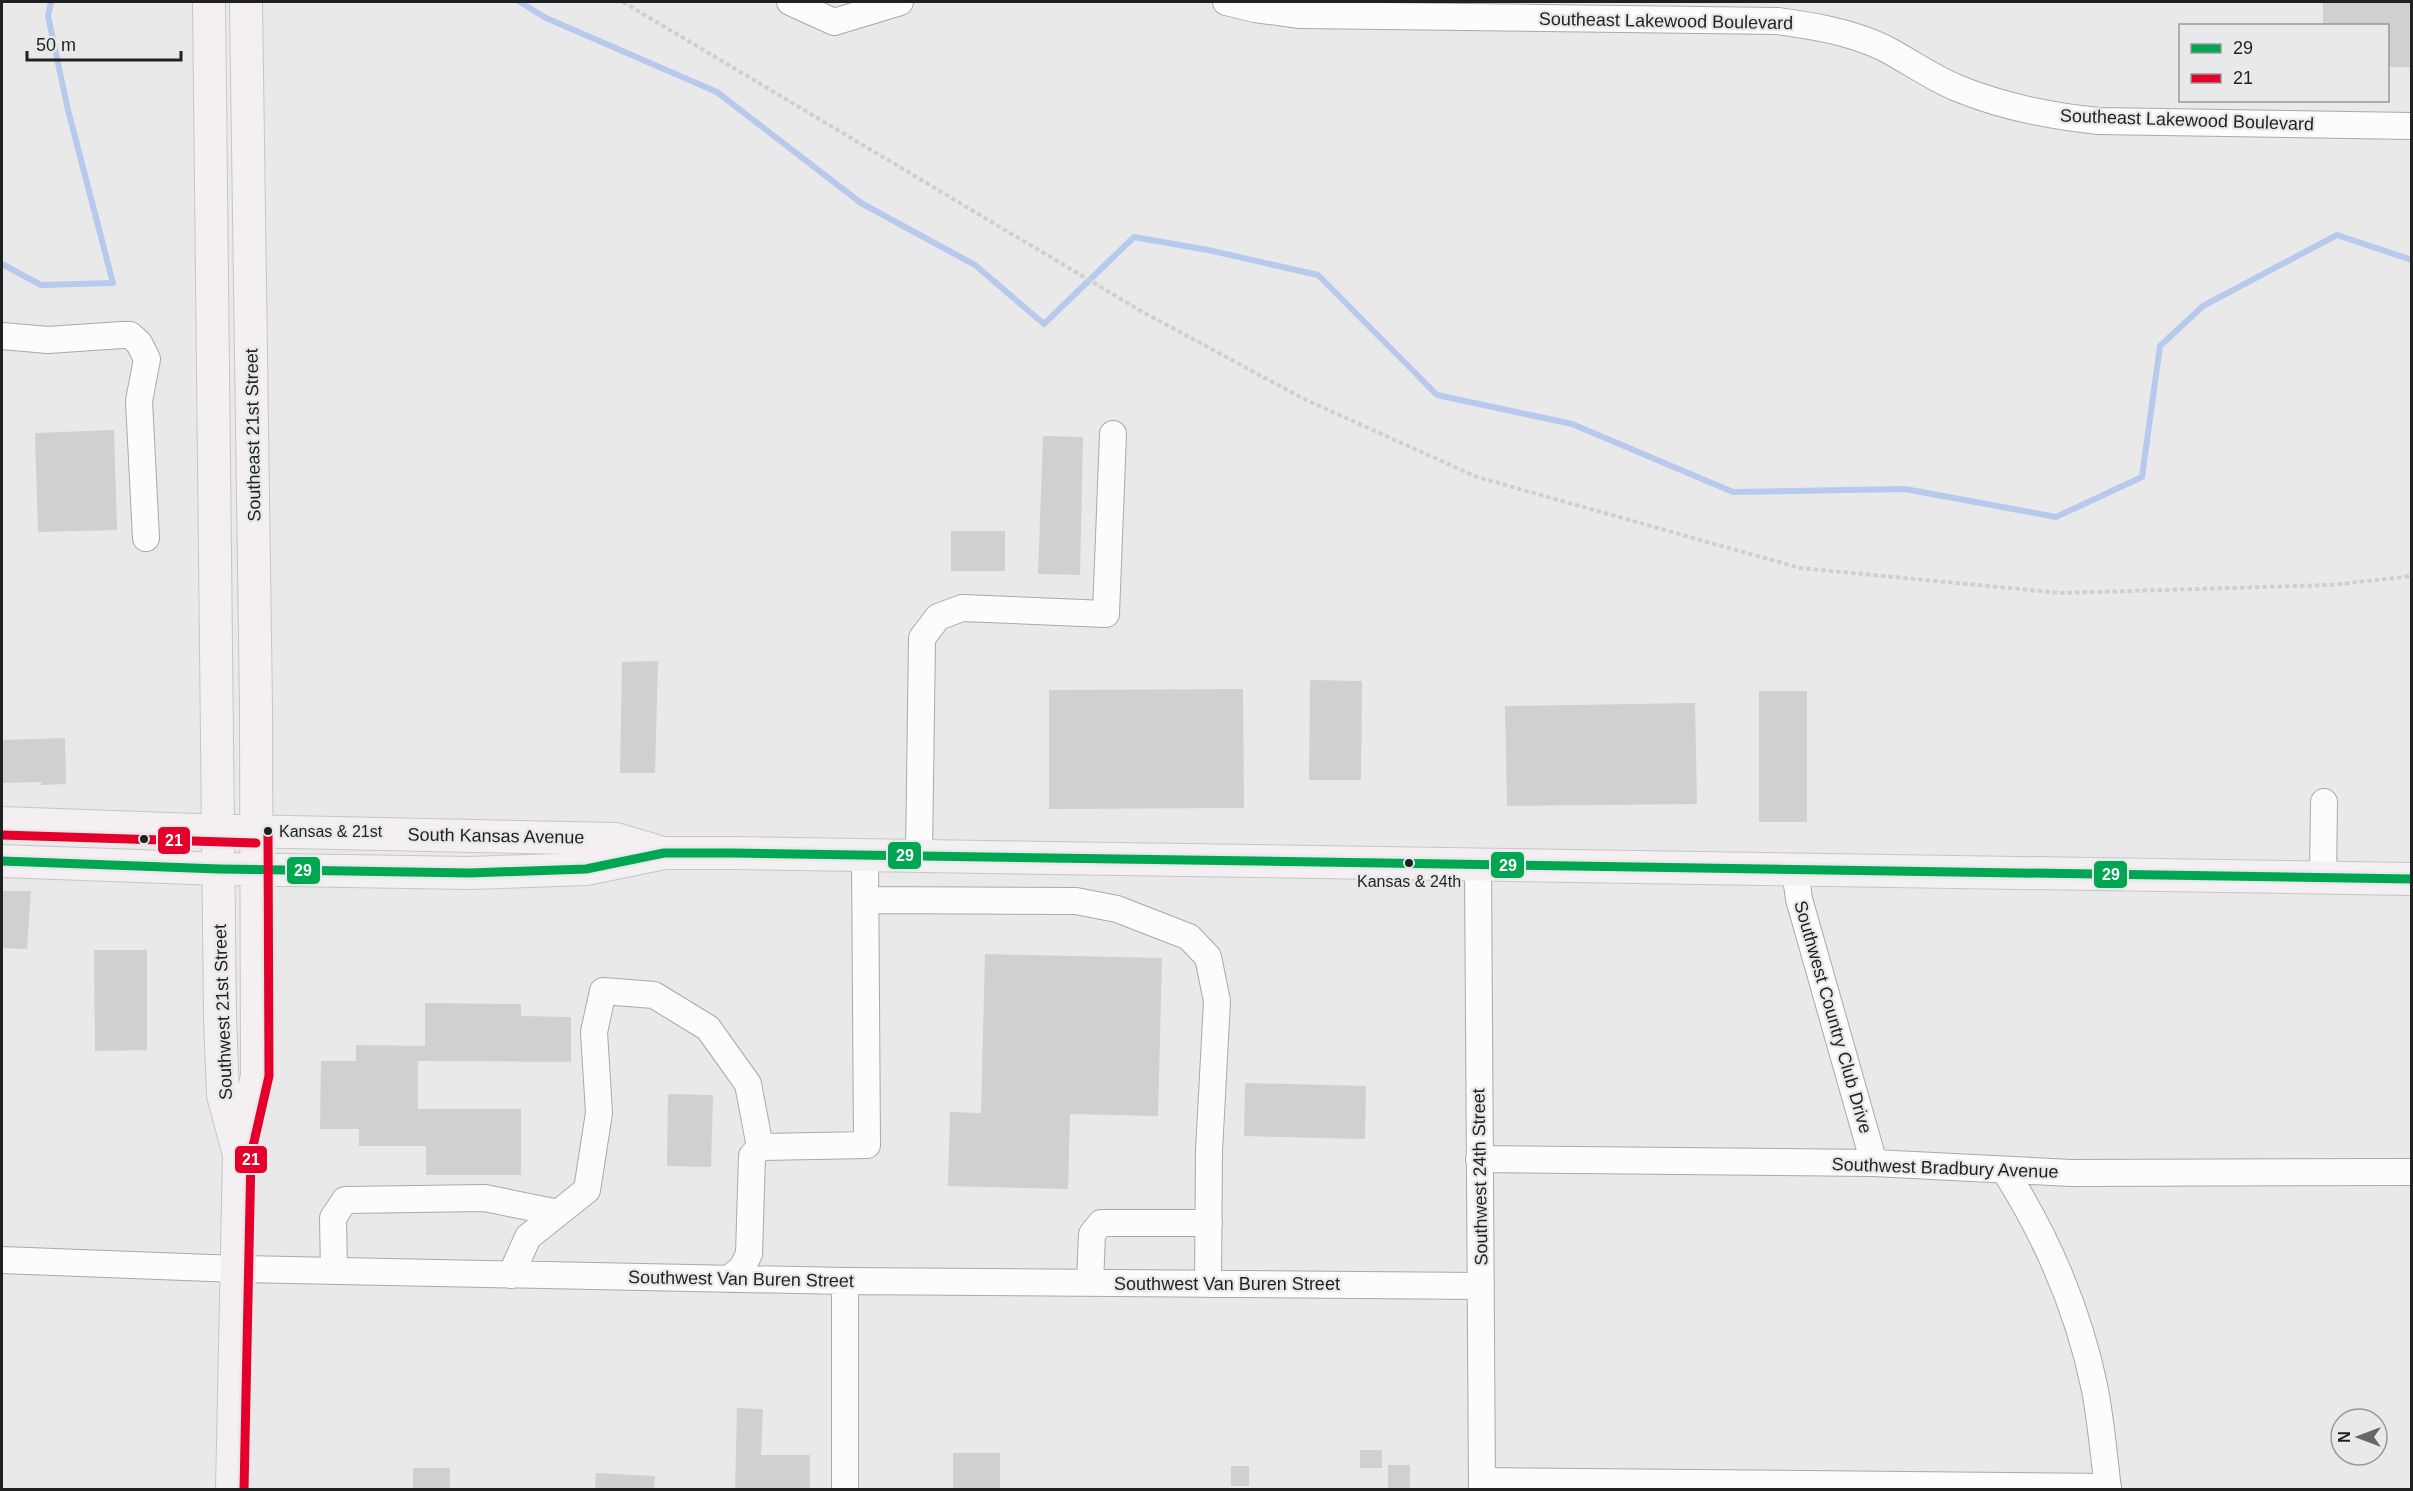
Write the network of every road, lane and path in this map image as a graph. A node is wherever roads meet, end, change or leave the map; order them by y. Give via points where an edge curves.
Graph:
1 (209, 2) edge
2 (246, 2) edge
3 (623, 2) edge
4 (790, 2) edge
5 (900, 2) edge
6 (1226, 2) edge
7 (1459, 9) edge
8 (1579, 10) edge
9 (2412, 126) edge
10 (2, 336) edge
11 (1113, 434) dead end
12 (146, 538) dead end
13 (2412, 576) edge
14 (2324, 802) dead end
15 (2, 823) edge
16 (219, 831) junction
17 (256, 831) junction
18 (664, 853) junction
19 (865, 855) junction
20 (919, 856) junction
21 (2, 861) edge
22 (1478, 864) junction
23 (219, 869) junction
24 (256, 869) junction
25 (1795, 870) junction
26 (2323, 878) junction
27 (2412, 879) edge
28 (866, 900) junction
29 (760, 1147) junction
30 (239, 1154) junction
31 (1479, 1159) junction
32 (1874, 1163) junction
33 (2005, 1171) junction
34 (2412, 1172) edge
35 (558, 1214) junction
36 (1209, 1223) junction
37 (2, 1260) edge
38 (237, 1269) junction
39 (334, 1271) junction
40 (511, 1275) junction
41 (729, 1279) junction
42 (845, 1281) junction
43 (1090, 1283) junction
44 (1208, 1284) junction
45 (1481, 1286) junction
46 (1482, 1485) edge
47 (2108, 1488) edge
48 (232, 1490) edge
49 (846, 1490) edge

1 - 16 main road, Southeast 21st Street
2 - 17 main road, Southeast 21st Street
3 - 13 path via 1141,311 1304,399 1477,477 1800,568 2061,593 2331,585
4 - 5 street via 834,22
6 - 7 street, Southeast Lakewood Boulevard via 1300,15
7 - 8 street, Southeast Lakewood Boulevard
8 - 9 street, Southeast Lakewood Boulevard via 1778,21 1819,27 1885,48 1930,76 1979,97 2056,117
10 - 12 street via 48,340 130,335 139,343 147,359 140,401
11 - 20 street via 1106,614 962,608 938,617 922,638
14 - 26 street
15 - 16 main road, South Kansas Avenue
16 - 17 main road, South Kansas Avenue
16 - 23 main road, Southeast 21st Street
17 - 18 main road, South Kansas Avenue via 616,839
17 - 24 main road, Southeast 21st Street
18 - 19 main road, South Kansas Avenue
18 - 24 main road, South Kansas Avenue via 586,869 470,873
19 - 20 main road, South Kansas Avenue
19 - 28 street
20 - 22 main road, South Kansas Avenue
21 - 23 main road, South Kansas Avenue
22 - 25 main road, South Kansas Avenue
22 - 31 street, Southwest 24th Street
23 - 24 main road, South Kansas Avenue
23 - 30 main road, Southwest 21st Street via 223,1095
24 - 30 main road, Southwest 21st Street via 257,1076
25 - 26 main road, South Kansas Avenue
25 - 32 street, Southwest Country Club Drive via 1799,899
26 - 27 main road, South Kansas Avenue
28 - 29 street via 867,1145
28 - 36 street via 1076,901 1117,909 1189,937 1208,957 1217,1001
29 - 35 street via 748,1084 708,1028 654,995 603,991 594,1032 598,1113 587,1190
29 - 41 street via 752,1156 749,1254 742,1268
30 - 38 main road, Southwest 21st Street
31 - 32 street, Southwest Bradbury Avenue
31 - 45 street, Southwest 24th Street
32 - 33 street, Southwest Bradbury Avenue
33 - 34 street, Southwest Bradbury Avenue
33 - 47 street via 2046,1242 2082,1335 2095,1391
35 - 39 street via 485,1198 345,1200 333,1218
35 - 40 street via 528,1237
36 - 43 street via 1101,1223 1092,1234
36 - 44 street
37 - 38 street, Southwest Van Buren Street
38 - 39 street, Southwest Van Buren Street
38 - 48 main road, Southwest 21st Street
39 - 40 street, Southwest Van Buren Street
40 - 41 street, Southwest Van Buren Street
41 - 42 street, Southwest Van Buren Street
42 - 43 street, Southwest Van Buren Street
42 - 49 street
43 - 44 street, Southwest Van Buren Street
44 - 45 street, Southwest Van Buren Street
45 - 46 street, Southwest 24th Street
46 - 47 street

